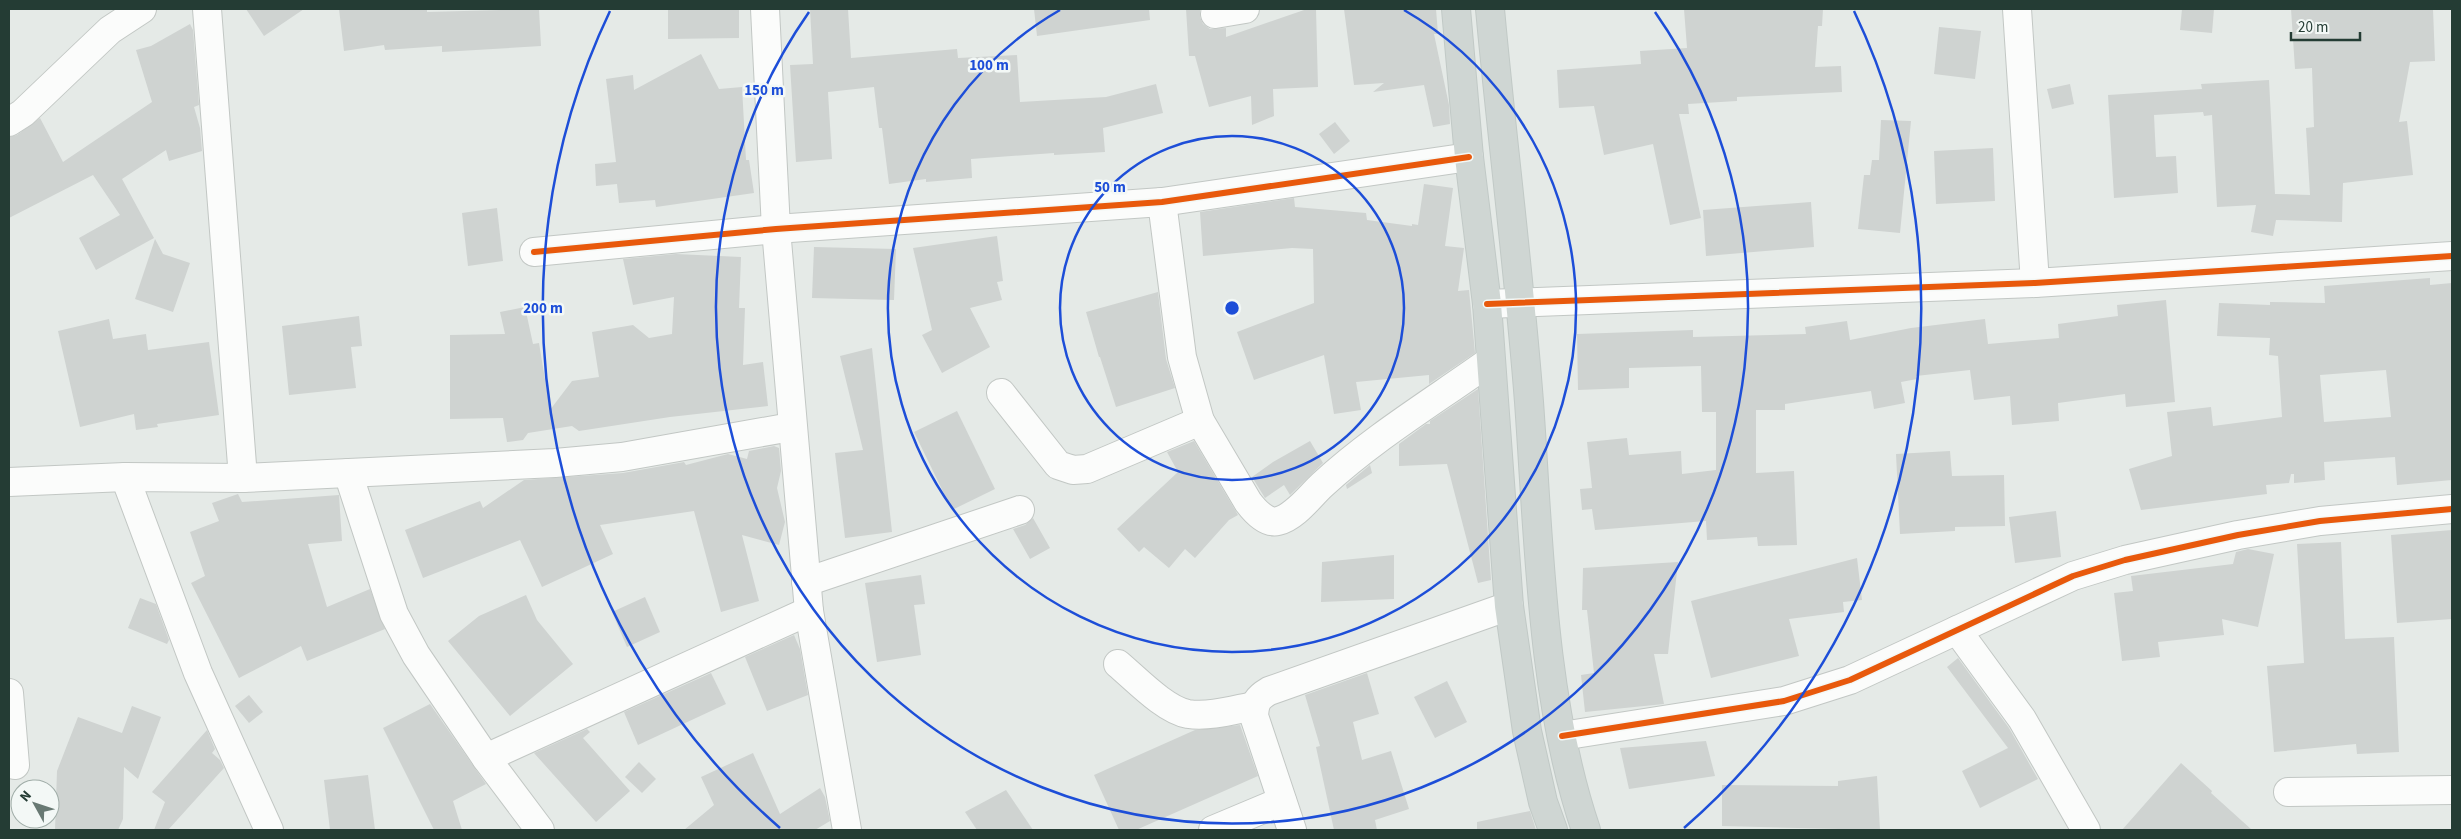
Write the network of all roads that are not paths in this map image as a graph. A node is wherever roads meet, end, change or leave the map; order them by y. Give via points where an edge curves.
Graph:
1 (142, 9) edge
2 (206, 9) edge
3 (765, 9) edge
4 (1245, 9) edge
5 (1456, 9) edge
6 (1490, 9) edge
7 (2017, 9) edge
8 (1215, 14) dead end
9 (9, 122) edge
10 (1469, 157) junction
11 (1162, 202) junction
12 (776, 229) junction
13 (534, 252) dead end
14 (2452, 256) edge
15 (2035, 283) junction
16 (1521, 303) junction
17 (1487, 304) junction
18 (1490, 361) junction
19 (1001, 393) dead end
20 (1200, 421) junction
21 (791, 427) junction
22 (348, 472) junction
23 (125, 477) junction
24 (243, 478) junction
25 (9, 482) edge
26 (2452, 509) edge
27 (1020, 510) dead end
28 (806, 582) junction
29 (1509, 606) junction
30 (808, 611) junction
31 (1957, 630) junction
32 (1118, 664) dead end
33 (9, 693) edge
34 (1254, 706) junction
35 (1562, 736) junction
36 (486, 758) junction
37 (15, 765) dead end
38 (2452, 790) edge
39 (2288, 792) dead end
40 (1282, 801) junction
41 (270, 830) edge
42 (540, 830) edge
43 (847, 830) edge
44 (1214, 830) edge
45 (1292, 830) edge
46 (1553, 830) edge
47 (1586, 830) edge
48 (2086, 830) edge

1 - 9 street via 110,30 23,113
2 - 24 street
3 - 12 street
4 - 8 street
5 - 10 main road
6 - 16 main road
7 - 15 street
10 - 11 street
10 - 17 main road
11 - 12 street
11 - 20 street via 1182,357
12 - 13 street
12 - 21 street
14 - 15 street
15 - 16 street
16 - 17 street
16 - 35 main road via 1544,601
17 - 18 main road
18 - 20 street via 1338,471 1278,522 1268,520 1248,502
18 - 29 main road
19 - 20 street via 1058,465 1073,470 1087,469
21 - 22 street via 622,457
21 - 28 street
22 - 24 street
22 - 36 street via 394,614 416,655
23 - 24 street
23 - 25 street
23 - 41 street via 198,673
26 - 31 street via 2320,521 2125,560 2073,576
27 - 28 street
28 - 30 street
29 - 34 street via 1269,691 1258,698
29 - 46 main road via 1527,731 1543,802
30 - 36 street
30 - 43 street
31 - 35 street via 1850,680 1784,701
31 - 48 street via 2022,719
32 - 34 street via 1167,705 1187,714 1210,714
33 - 37 street
34 - 40 street via 1254,716
35 - 47 main road
36 - 42 street
38 - 39 street
40 - 44 street
40 - 45 street

